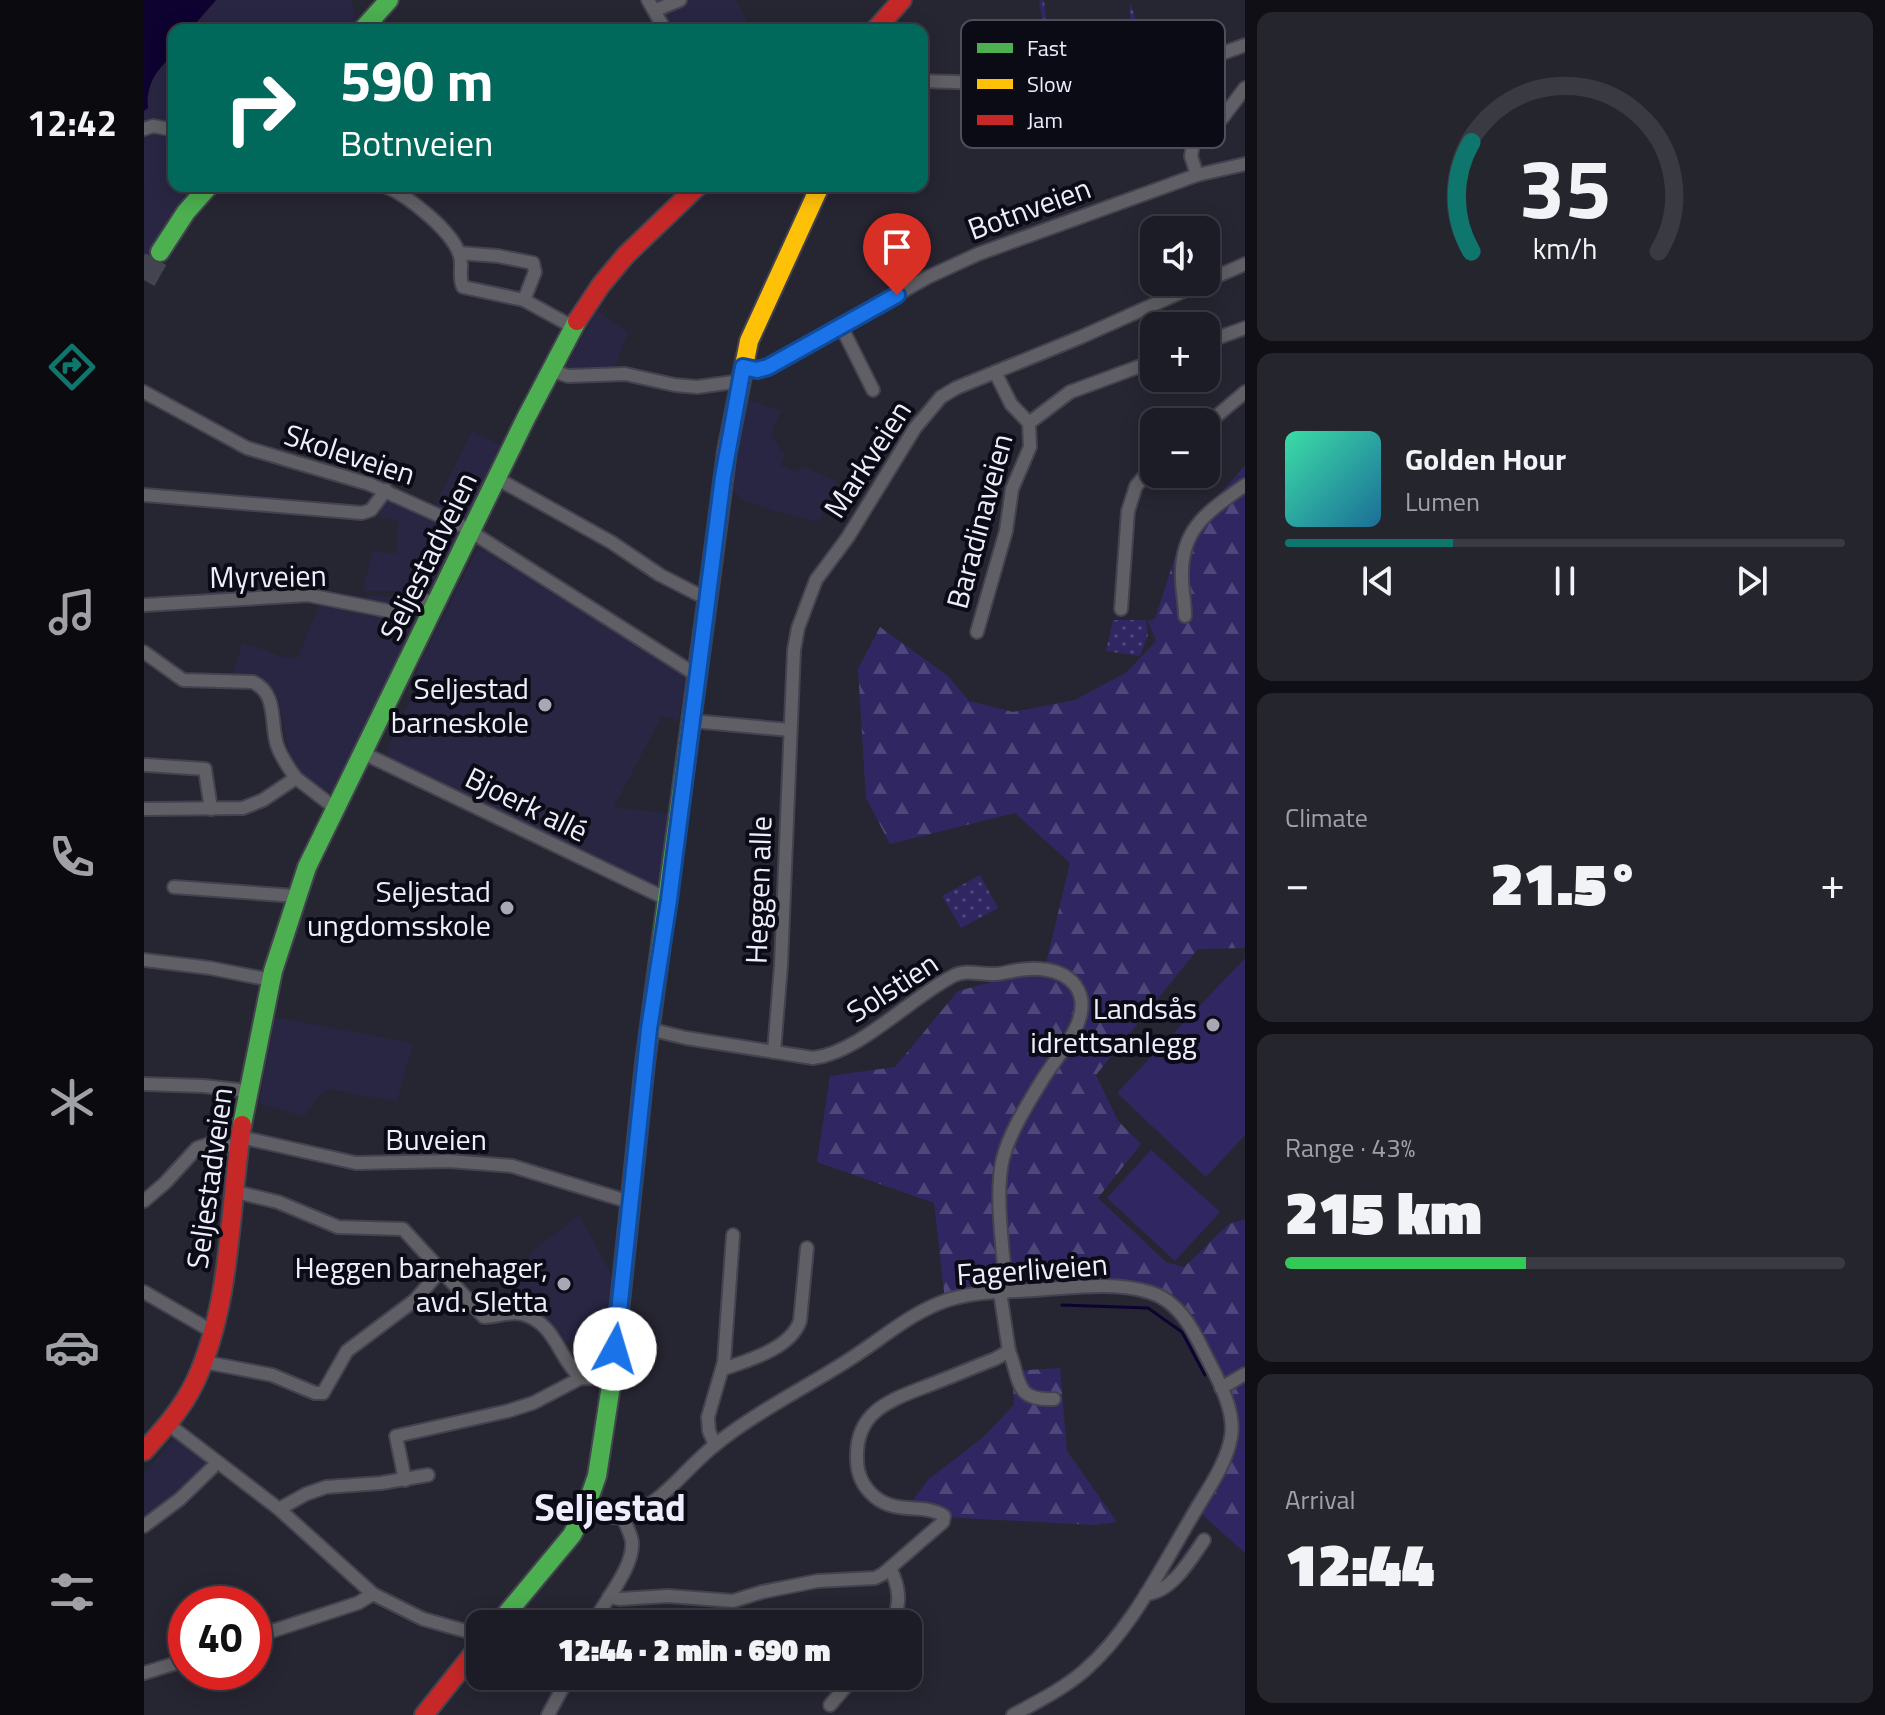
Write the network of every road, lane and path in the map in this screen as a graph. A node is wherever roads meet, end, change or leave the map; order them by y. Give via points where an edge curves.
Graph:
1 (389, 0) edge
2 (680, 0) edge
3 (902, 0) edge
4 (652, 5) edge
5 (367, 24) edge
6 (662, 24) edge
7 (880, 24) edge
8 (1245, 45) edge
9 (1225, 51) edge
10 (928, 81) edge
11 (961, 82) edge
12 (1245, 88) edge
13 (1225, 114) edge
14 (144, 129) edge
15 (168, 129) edge
16 (1192, 148) edge
17 (1245, 164) edge
18 (1197, 175) junction
19 (204, 192) edge
20 (395, 192) edge
21 (692, 192) edge
22 (817, 192) edge
23 (160, 252) tunnel mouth
24 (459, 253) junction
25 (1245, 264) edge
26 (1220, 275) edge
27 (1172, 296) edge
28 (524, 300) junction
29 (841, 326) junction
30 (573, 327) junction
31 (1245, 328) edge
32 (1220, 337) edge
33 (1140, 366) edge
34 (550, 370) junction
35 (995, 372) junction
36 (742, 374) junction
37 (873, 390) dead end
38 (144, 392) edge
39 (1245, 392) edge
40 (1220, 413) edge
41 (1029, 423) junction
42 (496, 478) junction
43 (1140, 481) edge
44 (1245, 485) edge
45 (386, 490) junction
46 (144, 495) edge
47 (470, 532) junction
48 (707, 599) junction
49 (436, 604) junction
50 (144, 605) edge
51 (1121, 609) dead end
52 (1185, 616) dead end
53 (977, 632) dead end
54 (144, 652) edge
55 (698, 676) junction
56 (692, 721) junction
57 (790, 730) junction
58 (363, 753) junction
59 (146, 765) dead end
60 (296, 778) junction
61 (335, 808) junction
62 (145, 809) edge
63 (211, 809) junction
64 (174, 887) dead end
65 (295, 896) junction
66 (669, 900) junction
67 (144, 960) edge
68 (271, 980) junction
69 (649, 1029) junction
70 (774, 1052) junction
71 (144, 1084) edge
72 (248, 1091) junction
73 (240, 1142) junction
74 (232, 1191) junction
75 (144, 1201) edge
76 (630, 1202) junction
77 (733, 1235) dead end
78 (807, 1248) dead end
79 (441, 1270) junction
80 (144, 1292) edge
81 (1003, 1292) junction
82 (215, 1333) junction
83 (1009, 1351) junction
84 (204, 1362) junction
85 (723, 1369) junction
86 (1245, 1374) edge
87 (581, 1378) junction
88 (612, 1379) junction
89 (1221, 1388) junction
90 (1054, 1399) dead end
91 (168, 1424) junction
92 (715, 1445) junction
93 (144, 1451) edge
94 (212, 1468) dead end
95 (428, 1475) dead end
96 (405, 1480) junction
97 (279, 1509) junction
98 (585, 1510) junction
99 (623, 1518) junction
100 (144, 1526) edge
101 (1204, 1540) dead end
102 (890, 1568) junction
103 (373, 1594) junction
104 (1146, 1594) junction
105 (609, 1597) junction
106 (510, 1610) edge
107 (601, 1610) edge
108 (896, 1610) edge
109 (272, 1631) edge
110 (466, 1631) edge
111 (466, 1662) edge
112 (168, 1666) edge
113 (144, 1673) edge
114 (561, 1690) edge
115 (843, 1690) edge
116 (830, 1705) dead end
117 (424, 1715) edge
118 (548, 1715) edge
119 (1013, 1715) edge

1 - 5 main road
2 - 4 street
3 - 7 main road
4 - 6 street
8 - 9 street
10 - 11 street
12 - 13 street
14 - 15 street
16 - 18 street
17 - 18 street, Botnveien
18 - 29 street, Botnveien via 978,254
19 - 23 main road
20 - 24 street via 444,232
21 - 30 main road, Seljestadveien via 621,262
22 - 36 main road via 756,324
24 - 28 street via 463,287
24 - 28 street via 533,263 535,272
25 - 26 street, Markveien
27 - 35 street, Markveien
28 - 30 street
29 - 36 street, Botnveien via 762,370
29 - 37 street
30 - 34 main road, Seljestadveien
31 - 32 street
33 - 41 street via 1070,392
34 - 36 street, Botnveien via 568,376 625,374 709,387
34 - 42 main road, Seljestadveien
35 - 41 street via 1011,404
35 - 57 street, Markveien via 934,404 810,590 794,650
36 - 48 main road
38 - 45 street, Skoleveien via 247,448
39 - 40 street
41 - 53 street, Baradinaveien via 1030,447 1012,489 1006,531
42 - 47 main road, Seljestadveien
42 - 48 street
43 - 51 street via 1128,511
44 - 52 street via 1191,532 1182,572
45 - 46 street via 371,510 362,513
45 - 47 street, Skoleveien
47 - 49 main road, Seljestadveien
47 - 55 street, Skoleveien
48 - 55 main road
49 - 50 street, Myrveien via 421,602 399,613 308,595
49 - 58 main road, Seljestadveien
54 - 60 street via 183,680 253,682 261,687 270,699 281,756
55 - 56 main road
56 - 57 street
56 - 66 main road
57 - 70 street, Heggen alle
58 - 61 main road, Seljestadveien
58 - 66 street, Bjoerk allé
59 - 63 street via 205,769
60 - 61 street
60 - 63 street via 243,808
61 - 65 main road, Seljestadveien
62 - 63 street
64 - 65 street
65 - 68 main road, Seljestadveien
66 - 69 main road
67 - 68 street
68 - 72 main road, Seljestadveien
69 - 70 street, Solstien
69 - 76 main road
70 - 81 street, Solstien via 813,1058 833,1054 959,974 1031,968 1073,982 1080,1017 1003,1159
71 - 72 street
72 - 73 main road, Seljestadveien
73 - 74 main road, Seljestadveien
73 - 75 street, Buveien via 197,1148
73 - 76 street, Buveien via 356,1163 512,1166
74 - 79 street via 278,1202 338,1227 403,1229
74 - 82 main road, Seljestadveien
76 - 88 main road
77 - 85 street
78 - 85 street via 796,1330 778,1345
79 - 84 street via 415,1300 347,1351 323,1393 272,1375
79 - 87 street via 484,1317 523,1314 546,1327
80 - 82 street
81 - 83 street
81 - 89 street, Fagerliveien via 1101,1286 1150,1292 1184,1316
81 - 92 street, Fagerliveien via 930,1307
82 - 84 main road, Seljestadveien
83 - 90 street via 1026,1395
83 - 102 street via 888,1401 871,1416 857,1441 860,1477 874,1496 893,1507 944,1516
84 - 91 main road, Seljestadveien
85 - 92 street via 708,1417
86 - 89 street
87 - 88 street
87 - 96 street via 508,1411 396,1436
88 - 98 main road via 603,1449
89 - 104 street, Fagerliveien via 1231,1435 1223,1460
91 - 93 main road, Seljestadveien
91 - 97 street
92 - 99 street, Fagerliveien via 657,1500
94 - 100 street
95 - 96 street
96 - 97 street via 316,1489
97 - 103 street
98 - 99 street
98 - 106 main road via 564,1546
99 - 105 street via 631,1552
101 - 104 street, Fagerliveien via 1173,1579
102 - 105 street via 864,1581 817,1581 733,1601
102 - 108 street via 899,1590
103 - 109 street
103 - 110 street via 423,1619
104 - 119 street, Fagerliveien via 1085,1670
105 - 107 street
111 - 117 main road
112 - 113 street
114 - 118 street
115 - 116 street

